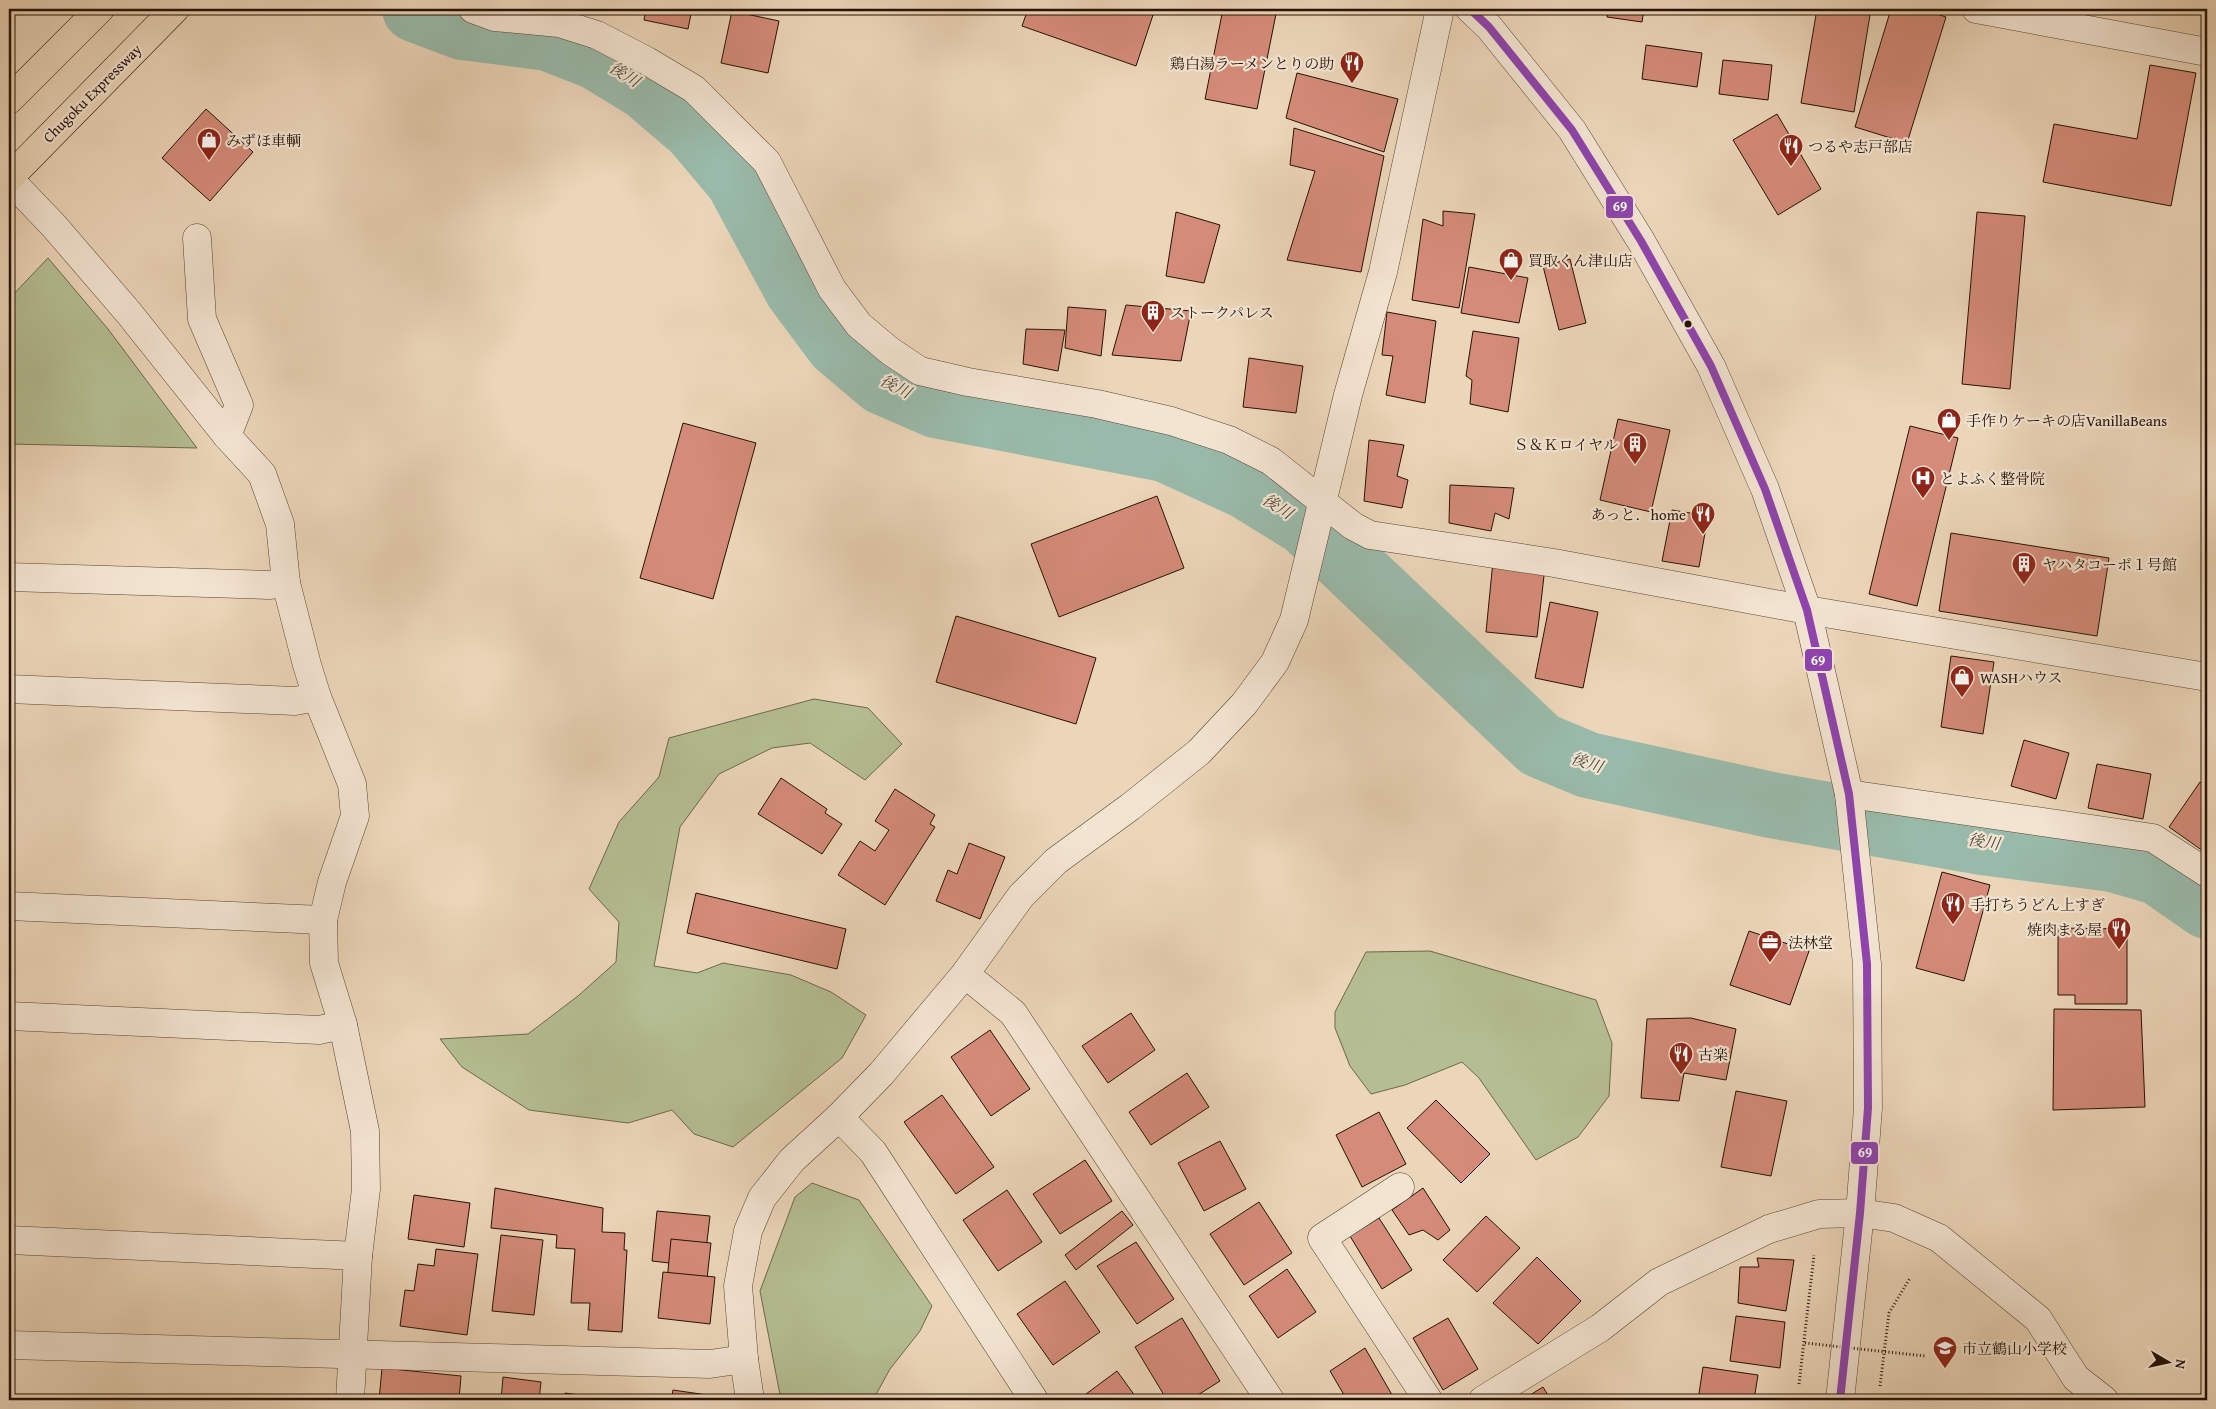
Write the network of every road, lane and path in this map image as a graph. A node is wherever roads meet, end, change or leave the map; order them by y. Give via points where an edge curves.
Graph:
1 (100, 9) edge
2 (175, 9) edge
3 (473, 9) edge
4 (1440, 9) edge
5 (1470, 9) edge
6 (1976, 9) edge
7 (2207, 52) edge
8 (9, 100) edge
9 (9, 178) edge
10 (196, 238) dead end
11 (227, 436) junction
12 (1322, 507) junction
13 (9, 577) edge
14 (286, 583) junction
15 (1807, 610) junction
16 (2207, 677) edge
17 (9, 689) edge
18 (317, 696) junction
19 (1849, 795) junction
20 (2207, 873) edge
21 (9, 906) edge
22 (323, 920) junction
23 (965, 974) junction
24 (9, 1016) edge
25 (343, 1025) junction
26 (839, 1117) junction
27 (1400, 1187) dead end
28 (1860, 1213) junction
29 (9, 1240) edge
30 (1814, 1255) dead end
31 (358, 1256) junction
32 (1910, 1278) dead end
33 (1805, 1343) junction
34 (9, 1345) edge
35 (1884, 1352) junction
36 (351, 1356) junction
37 (1925, 1356) dead end
38 (744, 1359) junction
39 (1799, 1384) dead end
40 (1880, 1386) dead end
41 (350, 1400) edge
42 (750, 1400) edge
43 (1034, 1400) edge
44 (1270, 1400) edge
45 (1428, 1400) edge
46 (1483, 1400) edge
47 (1840, 1400) edge
48 (2104, 1400) edge

1 - 8 highway
2 - 9 highway, Chugoku Expressway
3 - 12 street via 495,17 559,23 597,35 694,89 766,162 832,289 859,325 920,371 1097,404 1171,421 1229,440 1271,461
4 - 12 street via 1383,272 1348,395
5 - 15 street via 1489,27 1572,130 1646,249 1711,366 1765,489
6 - 7 street
9 - 11 street via 128,312
10 - 11 street via 202,319 240,406
11 - 14 street via 262,474 280,524
12 - 15 street via 1370,535 1554,563
12 - 23 street via 1294,620 1275,662 1244,704 1199,752 1056,860 1021,896
13 - 14 street
14 - 18 street
15 - 16 street
15 - 19 street
17 - 18 street via 295,701
18 - 22 street via 352,784 355,816 332,882
19 - 20 street via 2153,838
19 - 28 street via 1867,964 1868,1108
21 - 22 street
22 - 25 street via 324,963
23 - 26 street via 881,1074
23 - 44 street via 1013,1013
24 - 25 street via 319,1030
25 - 31 street via 365,1131 366,1189
26 - 38 street via 792,1160 762,1198 748,1231 738,1286
26 - 43 street via 873,1152
27 - 45 street via 1322,1238
28 - 46 street via 1820,1214 1769,1228 1659,1282 1600,1328
28 - 47 street
28 - 48 street via 1894,1218 1939,1238 2038,1319 2076,1378
29 - 31 street
30 - 33 path
31 - 36 street
32 - 35 path via 1888,1313
33 - 35 path, bridge
33 - 39 path
34 - 36 street
35 - 37 path, bridge
35 - 40 path
36 - 38 street via 710,1364
36 - 41 street
38 - 42 street

